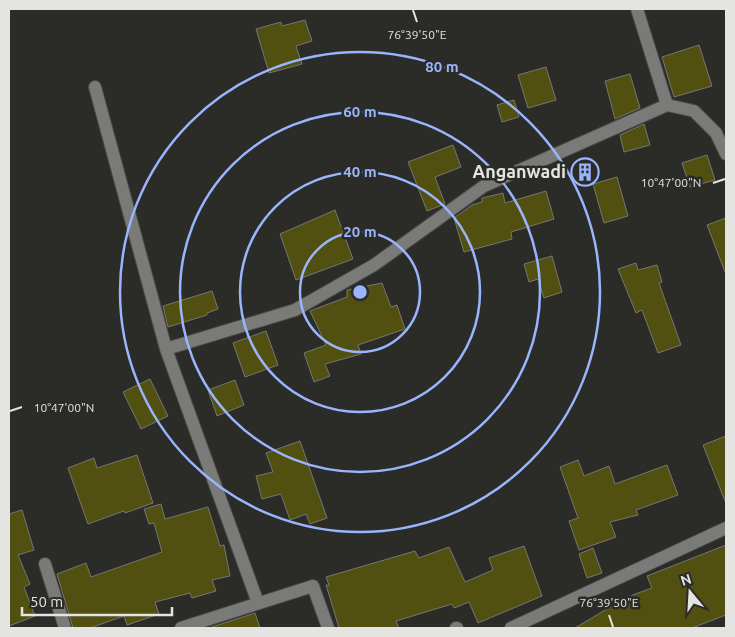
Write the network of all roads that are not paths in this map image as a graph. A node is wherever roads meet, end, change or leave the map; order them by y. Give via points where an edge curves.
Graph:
1 (638, 9) edge
2 (95, 87) dead end
3 (667, 105) junction
4 (726, 154) edge
5 (166, 349) junction
6 (726, 528) edge
7 (45, 564) dead end
8 (258, 603) junction
9 (65, 628) edge
10 (181, 628) edge
11 (328, 628) edge
12 (511, 628) edge

1 - 3 street
2 - 5 street
3 - 4 street via 694,111 716,133
3 - 5 street via 484,186 374,265 295,310
5 - 8 street
6 - 12 street
7 - 9 street
8 - 10 street
8 - 11 street via 313,586

